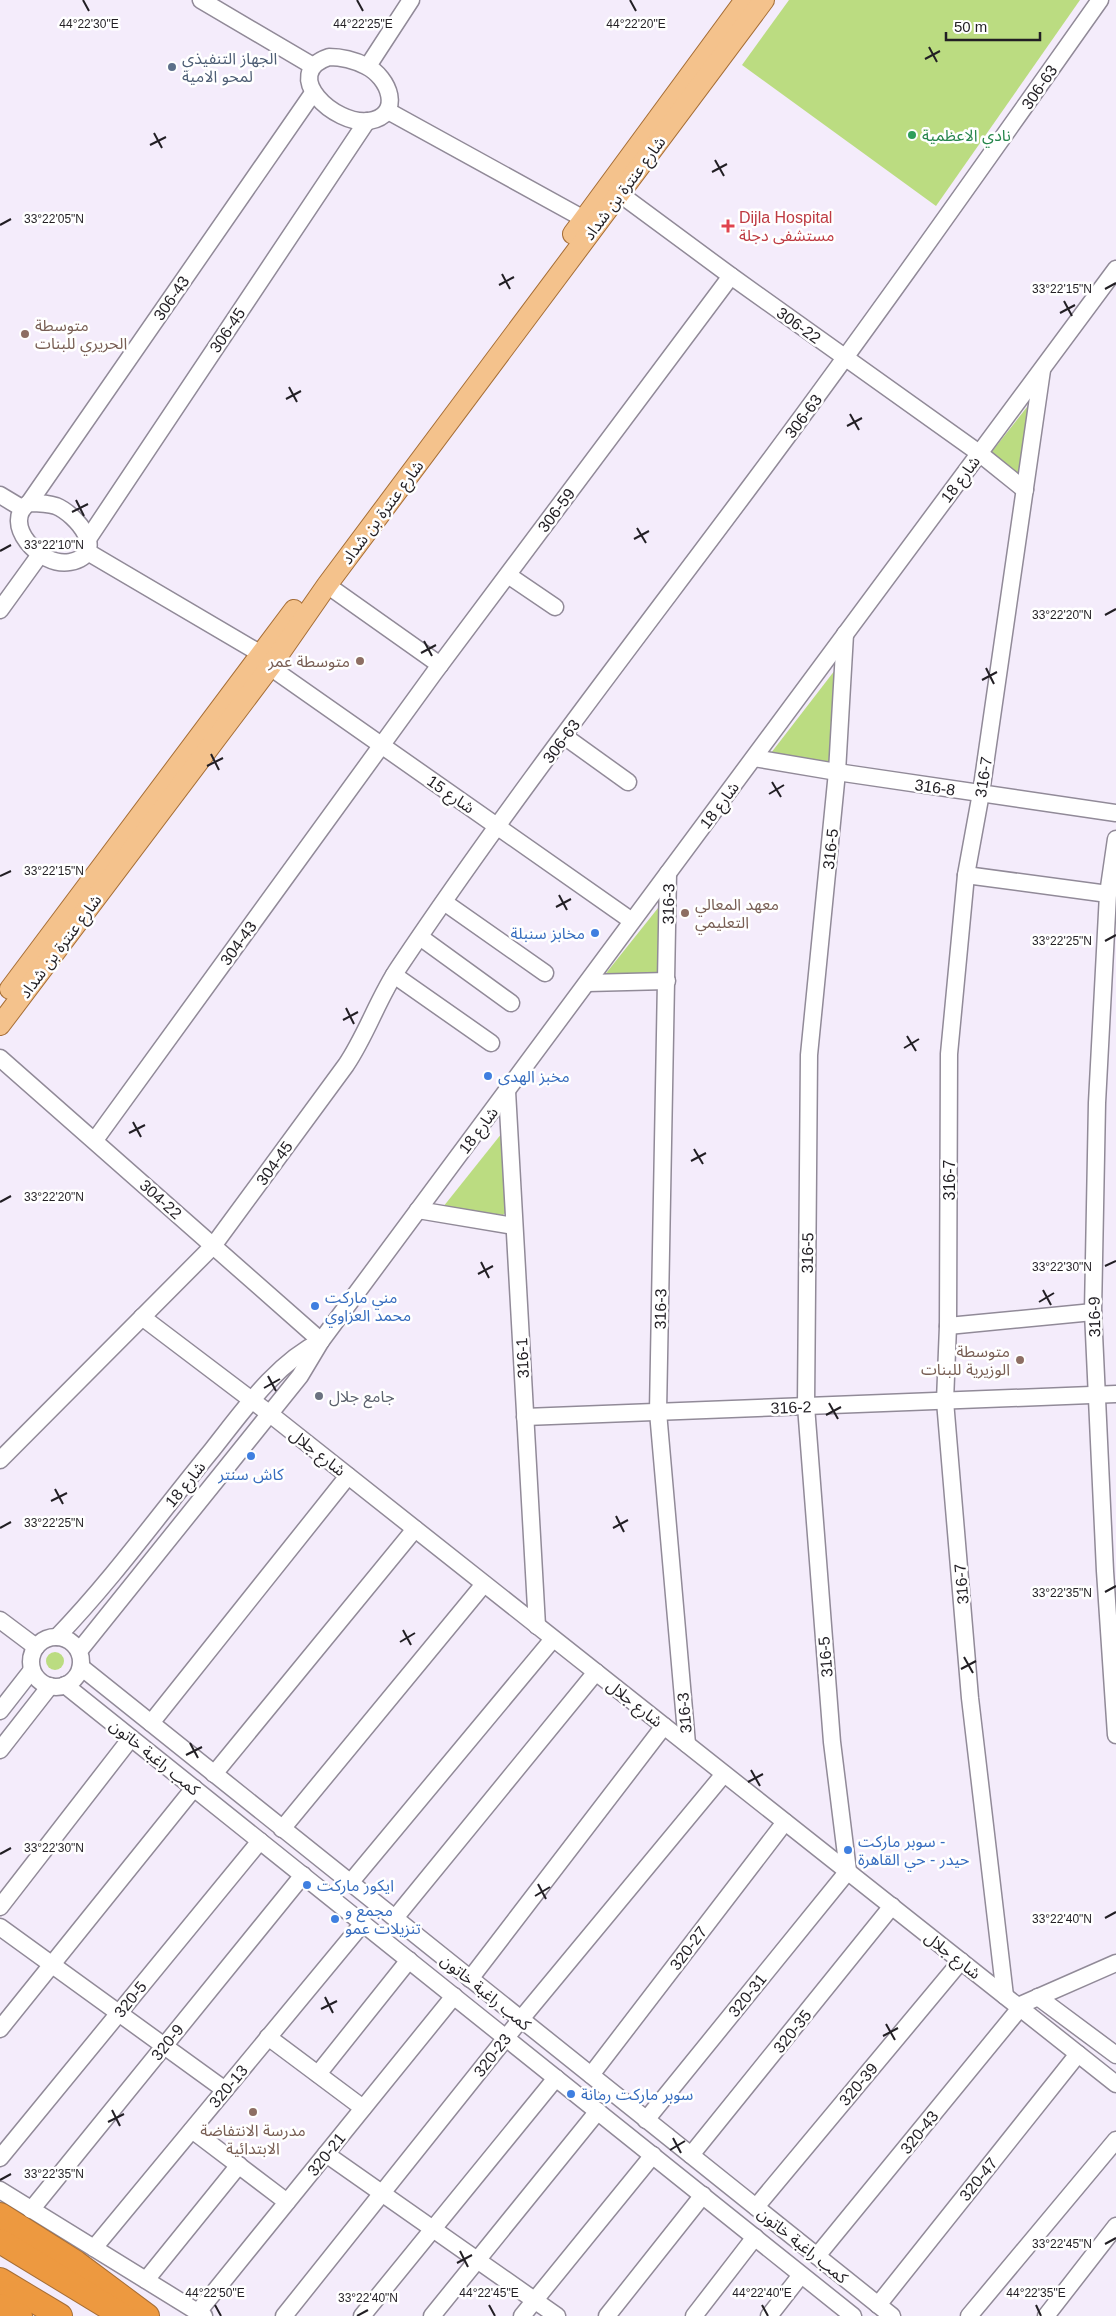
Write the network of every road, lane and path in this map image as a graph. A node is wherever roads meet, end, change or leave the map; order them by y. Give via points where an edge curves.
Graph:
1 (202, 0) edge
2 (411, 0) edge
3 (746, 0) edge
4 (764, 0) edge
5 (1100, 0) edge
6 (313, 66) junction
7 (368, 66) junction
8 (313, 93) junction
9 (388, 111) junction
10 (367, 121) junction
11 (620, 194) junction
12 (584, 219) junction
13 (1116, 269) edge
14 (731, 276) junction
15 (846, 358) junction
16 (1043, 368) junction
17 (979, 453) junction
18 (1025, 490) junction
19 (0, 495) edge
20 (25, 505) junction
21 (87, 545) junction
22 (39, 556) junction
23 (508, 575) junction
24 (327, 585) junction
25 (555, 607) dead end
26 (0, 610) edge
27 (846, 634) junction
28 (266, 661) junction
29 (440, 665) junction
30 (564, 736) junction
31 (382, 746) junction
32 (754, 758) junction
33 (837, 772) junction
34 (628, 782) dead end
35 (981, 794) junction
36 (1116, 813) edge
37 (497, 827) junction
38 (1116, 839) edge
39 (668, 873) junction
40 (966, 875) junction
41 (1108, 894) junction
42 (444, 902) junction
43 (632, 921) junction
44 (420, 937) junction
45 (545, 973) dead end
46 (394, 974) junction
47 (667, 981) junction
48 (587, 983) junction
49 (0, 1002) edge
50 (512, 1003) dead end
51 (0, 1025) edge
52 (491, 1043) dead end
53 (0, 1058) edge
54 (506, 1091) junction
55 (95, 1140) junction
56 (418, 1210) junction
57 (514, 1226) junction
58 (213, 1246) junction
59 (1093, 1312) junction
60 (142, 1317) junction
61 (948, 1326) junction
62 (321, 1341) junction
63 (1116, 1394) edge
64 (1096, 1395) junction
65 (252, 1401) junction
66 (945, 1401) junction
67 (806, 1406) junction
68 (658, 1412) junction
69 (270, 1414) junction
70 (525, 1417) junction
71 (0, 1460) edge
72 (348, 1476) junction
73 (415, 1529) junction
74 (484, 1584) junction
75 (0, 1620) edge
76 (537, 1626) junction
77 (57, 1637) junction
78 (553, 1638) junction
79 (36, 1647) junction
80 (80, 1659) junction
81 (32, 1670) junction
82 (596, 1672) junction
83 (58, 1686) junction
84 (0, 1711) edge
85 (151, 1724) junction
86 (664, 1726) junction
87 (1116, 1735) edge
88 (131, 1738) junction
89 (687, 1744) junction
90 (0, 1750) edge
91 (214, 1774) junction
92 (724, 1774) junction
93 (194, 1788) junction
94 (785, 1822) junction
95 (282, 1829) junction
96 (260, 1841) junction
97 (848, 1871) junction
98 (303, 1875) junction
99 (350, 1883) junction
100 (892, 1906) junction
101 (0, 1907) edge
102 (395, 1918) junction
103 (363, 1923) junction
104 (0, 1927) edge
105 (409, 1960) junction
106 (961, 1962) junction
107 (1116, 1963) edge
108 (52, 1964) junction
109 (470, 1979) junction
110 (454, 1996) junction
111 (1038, 1997) junction
112 (1014, 2003) junction
113 (119, 2013) junction
114 (521, 2019) junction
115 (0, 2029) edge
116 (268, 2038) junction
117 (506, 2038) junction
118 (164, 2046) junction
119 (1078, 2054) junction
120 (1116, 2055) edge
121 (318, 2074) junction
122 (591, 2075) junction
123 (556, 2078) junction
124 (1116, 2084) edge
125 (225, 2090) junction
126 (363, 2108) junction
127 (598, 2111) junction
128 (646, 2120) junction
129 (192, 2130) junction
130 (1116, 2140) edge
131 (326, 2154) junction
132 (653, 2156) junction
133 (691, 2156) junction
134 (0, 2158) edge
135 (238, 2165) junction
136 (0, 2190) edge
137 (382, 2194) junction
138 (703, 2195) junction
139 (287, 2202) junction
140 (756, 2207) junction
141 (32, 2210) junction
142 (0, 2215) edge
143 (1116, 2226) edge
144 (433, 2229) junction
145 (755, 2237) junction
146 (0, 2241) edge
147 (94, 2248) junction
148 (817, 2256) junction
149 (477, 2260) junction
150 (802, 2274) junction
151 (0, 2280) edge
152 (146, 2280) junction
153 (535, 2300) junction
154 (878, 2305) junction
155 (0, 2306) edge
156 (201, 2314) edge
157 (20, 2316) edge
158 (60, 2316) edge
159 (123, 2316) edge
160 (147, 2316) edge
161 (284, 2316) edge
162 (362, 2316) edge
163 (432, 2316) edge
164 (522, 2316) edge
165 (557, 2316) edge
166 (608, 2316) edge
167 (694, 2316) edge
168 (769, 2316) edge
169 (853, 2316) edge
170 (892, 2316) edge
171 (969, 2316) edge
172 (1046, 2316) edge

1 - 6 street
2 - 7 street
3 - 12 main road, شارع عنترة بن شداد
4 - 11 main road, شارع عنترة بن شداد
5 - 15 street, 306-63
6 - 7 street via 329,57 342,57
6 - 8 street via 310,80
7 - 9 street via 382,79 387,89 391,100
8 - 10 street via 334,112
8 - 20 street, 306-43
9 - 10 street via 378,119
9 - 12 street
10 - 21 street, 306-45
11 - 14 street, 306-22
11 - 24 main road, شارع عنترة بن شداد
12 - 28 main road, شارع عنترة بن شداد
13 - 16 street, شارع 18
14 - 15 street, 306-22
14 - 23 street, 306-59
15 - 17 street, 306-22
15 - 30 street, 306-63
16 - 17 street, شارع 18
16 - 18 street, 316-7
17 - 18 street, 306-22
17 - 27 street, شارع 18
18 - 35 street, 316-7
19 - 20 street, شارع 15
20 - 21 street, شارع 15 via 48,504 66,512 84,530
20 - 22 street via 15,512 17,534
21 - 22 street via 79,559 70,562
21 - 28 street, شارع 15
22 - 26 street
23 - 25 street
23 - 29 street, 306-59
24 - 28 main road, شارع عنترة بن شداد
24 - 29 street
27 - 32 street, شارع 18
27 - 33 street, 316-5
28 - 31 street, شارع 15
28 - 49 main road, شارع عنترة بن شداد
28 - 51 main road, شارع عنترة بن شداد
29 - 31 street, 306-59
30 - 34 street
30 - 37 street, 306-63
31 - 37 street, شارع 15
31 - 55 street, 304-43
32 - 33 street, 316-8
32 - 39 street, شارع 18
33 - 35 street, 316-8
33 - 67 street, 316-5 via 809,1055
35 - 36 street, 316-8
35 - 40 street, 316-7
37 - 42 street, 304-45
37 - 43 street, شارع 15
38 - 41 street, 316-9
39 - 43 street, شارع 18
39 - 47 street, 316-3
40 - 41 street
40 - 61 street, 316-7 via 949,1054
41 - 59 street, 316-9 via 1097,1103
42 - 44 street, 304-45
42 - 45 street
43 - 48 street, شارع 18
44 - 46 street, 304-45
44 - 50 street
46 - 52 street
46 - 58 street, 304-45 via 355,1051
47 - 48 street
47 - 68 street, 316-3
48 - 54 street, شارع 18
53 - 55 street, 304-22
54 - 56 street, شارع 18
54 - 57 street, 316-1
55 - 58 street, 304-22
56 - 57 street
56 - 62 street, شارع 18
57 - 70 street, 316-1
58 - 60 street, 304-45
58 - 62 street, 304-22
59 - 61 street
59 - 64 street, 316-9
60 - 65 street, شارع جلال
60 - 71 street, 304-45
61 - 66 street, 316-7
62 - 65 street, شارع 18 via 294,1358
62 - 69 street, شارع 18 via 300,1376
63 - 64 street, 316-2
64 - 66 street, 316-2
64 - 87 street, 316-9
65 - 69 street, شارع جلال
65 - 77 street, شارع 18
66 - 67 street, 316-2
66 - 112 street, 316-7 via 970,1698
67 - 68 street, 316-2
67 - 97 street, 316-5 via 831,1733
68 - 70 street, 316-2
68 - 89 street, 316-3
69 - 72 street, شارع جلال
69 - 80 street, شارع 18
70 - 76 street, 316-1
72 - 73 street, شارع جلال
72 - 85 street
73 - 74 street, شارع جلال
73 - 91 street
74 - 76 street, شارع جلال
74 - 95 street
75 - 79 street
76 - 78 street, شارع جلال
77 - 79 street via 45,1639
77 - 80 street via 70,1641
78 - 82 street, شارع جلال
78 - 99 street
79 - 81 street via 31,1658
80 - 83 street via 75,1678
80 - 85 street, كمب راغبة خاتون
81 - 83 street via 39,1681
81 - 84 street
82 - 86 street, شارع جلال
82 - 102 street
83 - 88 street, كمب راغبة خاتون
83 - 90 street
85 - 91 street, كمب راغبة خاتون
86 - 89 street, شارع جلال
86 - 109 street
88 - 93 street, كمب راغبة خاتون
88 - 101 street
89 - 92 street, شارع جلال
91 - 95 street, كمب راغبة خاتون
92 - 94 street, شارع جلال
92 - 114 street, 320-23
93 - 96 street, كمب راغبة خاتون
93 - 108 street
94 - 97 street, شارع جلال
94 - 122 street, 320-27
95 - 99 street, كمب راغبة خاتون
96 - 98 street, كمب راغبة خاتون
96 - 113 street, 320-5
97 - 100 street, شارع جلال
97 - 128 street, 320-31
98 - 103 street, كمب راغبة خاتون
98 - 118 street, 320-9
99 - 102 street, كمب راغبة خاتون
100 - 106 street, شارع جلال
100 - 133 street, 320-35
102 - 109 street, كمب راغبة خاتون
103 - 105 street, كمب راغبة خاتون
103 - 116 street, 320-13
104 - 108 street
105 - 110 street, كمب راغبة خاتون
105 - 121 street
106 - 112 street, شارع جلال
106 - 140 street, 320-39
107 - 111 street
108 - 113 street
108 - 115 street
109 - 114 street, كمب راغبة خاتون
110 - 117 street, كمب راغبة خاتون
110 - 126 street, 320-21
111 - 112 street
111 - 120 street
112 - 119 street, شارع جلال
112 - 148 street, 320-43
113 - 118 street
113 - 134 street, 320-5
114 - 117 street, 320-23
114 - 122 street, كمب راغبة خاتون
116 - 121 street
116 - 125 street, 320-13
117 - 123 street, كمب راغبة خاتون
117 - 137 street, 320-23
118 - 125 street
118 - 141 street, 320-9
119 - 124 street, شارع جلال
119 - 154 street, 320-47
121 - 126 street
122 - 128 street, كمب راغبة خاتون
123 - 127 street, كمب راغبة خاتون
123 - 144 street
125 - 129 street, 320-13
126 - 131 street, 320-21
127 - 132 street, كمب راغبة خاتون
127 - 149 street
128 - 133 street, كمب راغبة خاتون
129 - 135 street
129 - 147 street, 320-13
130 - 171 street
131 - 137 street
131 - 139 street, 320-21
132 - 138 street, كمب راغبة خاتون
132 - 153 street
133 - 140 street, كمب راغبة خاتون
135 - 139 street
135 - 152 street
136 - 141 street
137 - 144 street
137 - 161 street, 320-23
138 - 145 street, كمب راغبة خاتون
138 - 166 street
139 - 156 street, 320-21
140 - 148 street, كمب راغبة خاتون
141 - 147 street
142 - 160 highway via 76,2263
143 - 172 street
144 - 149 street
144 - 162 street
145 - 150 street, كمب راغبة خاتون
145 - 167 street
146 - 159 highway
147 - 152 street
148 - 154 street, كمب راغبة خاتون
149 - 153 street
149 - 163 street
150 - 168 street
150 - 169 street, كمب راغبة خاتون
151 - 158 highway
152 - 156 street
153 - 164 street
153 - 165 street
154 - 170 street, كمب راغبة خاتون
155 - 157 highway

